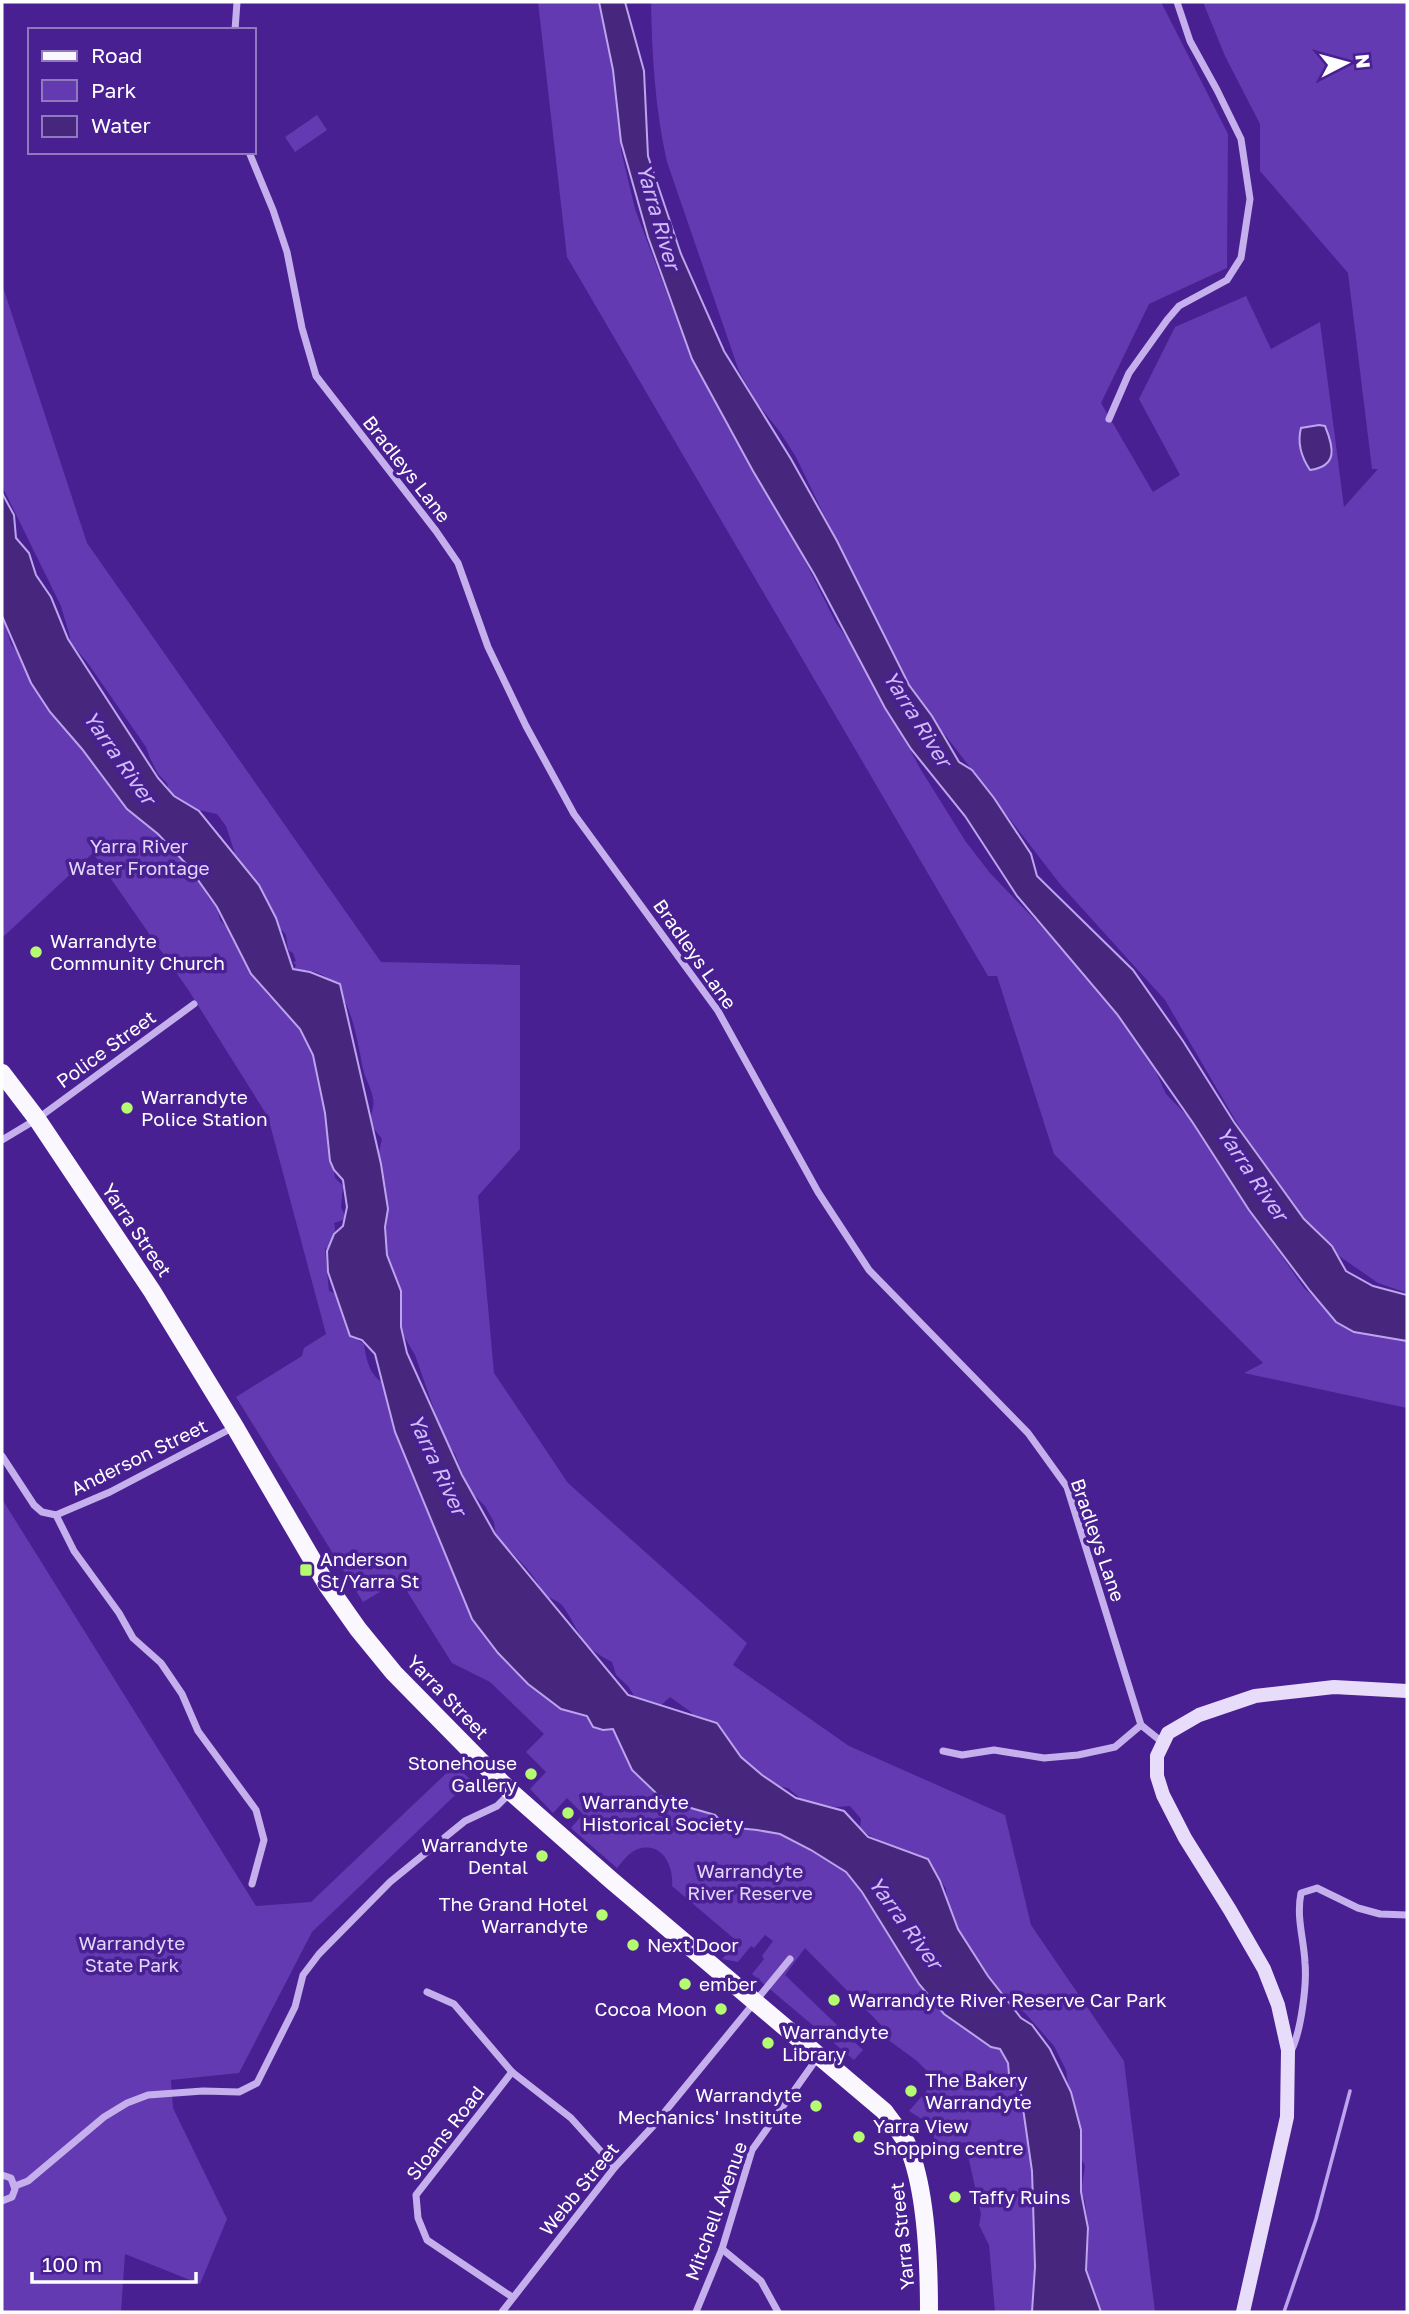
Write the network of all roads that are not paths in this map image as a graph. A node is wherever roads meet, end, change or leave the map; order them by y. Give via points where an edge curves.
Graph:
1 (237, 2) edge
2 (1177, 2) edge
3 (235, 28) edge
4 (250, 154) edge
5 (1109, 419) dead end
6 (194, 1004) dead end
7 (2, 1073) edge
8 (37, 1119) junction
9 (2, 1140) edge
10 (235, 1427) junction
11 (2, 1456) edge
12 (56, 1515) junction
13 (1407, 1691) edge
14 (1141, 1725) junction
15 (1162, 1742) junction
16 (943, 1751) dead end
17 (511, 1792) junction
18 (252, 1884) dead end
19 (1407, 1915) edge
20 (790, 1959) dead end
21 (427, 1992) dead end
22 (757, 2002) junction
23 (1288, 2050) junction
24 (819, 2055) junction
25 (512, 2071) junction
26 (615, 2167) junction
27 (2, 2175) edge
28 (15, 2186) junction
29 (2, 2201) edge
30 (722, 2249) junction
31 (512, 2297) junction
32 (502, 2312) edge
33 (696, 2312) edge
34 (778, 2312) edge
35 (929, 2312) edge
36 (1242, 2312) edge

1 - 3 street
2 - 5 street via 1190,41 1241,139 1250,200 1241,258 1227,279 1179,306 1167,320 1129,373
4 - 14 street, Bradleys Lane via 287,252 316,376 458,563 488,647 575,814 718,1011 818,1192 869,1270 1028,1433 1067,1487
6 - 8 street, Police Street
7 - 8 main road, Yarra Street
8 - 9 street, Police Street
8 - 10 main road, Yarra Street via 152,1291
10 - 12 street, Anderson Street
10 - 17 main road, Yarra Street via 327,1585 358,1629 394,1673
11 - 12 street via 34,1505
12 - 18 street via 74,1551 133,1638 161,1663 182,1694 198,1731 256,1810 264,1840
13 - 15 main road via 1334,1687 1255,1696 1199,1715 1168,1733
14 - 15 street
14 - 16 street via 1115,1747 1078,1755 1044,1758 994,1750 962,1755
15 - 23 main road via 1157,1776 1163,1795 1264,1969
17 - 22 main road, Yarra Street
17 - 28 street via 498,1805 465,1821 390,1882 319,1954 303,1975 295,2007 257,2083 239,2092 148,2095 127,2103 28,2181
19 - 23 street via 1358,1908 1317,1888 1301,1893 1297,1910 1306,1966 1298,2035
20 - 22 street, Webb Street
21 - 25 street via 454,2004
22 - 24 main road, Yarra Street
22 - 26 street, Webb Street
23 - 36 main road via 1287,2117
24 - 30 street, Mitchell Avenue via 752,2150
24 - 35 main road, Yarra Street via 884,2111 909,2150 922,2200
25 - 26 street via 571,2118
25 - 31 street, Sloans Road via 416,2196 418,2218 427,2239
26 - 31 street, Webb Street
27 - 28 street
28 - 29 street via 12,2197
30 - 33 street, Mitchell Avenue
30 - 34 street via 761,2281
31 - 32 street, Webb Street

